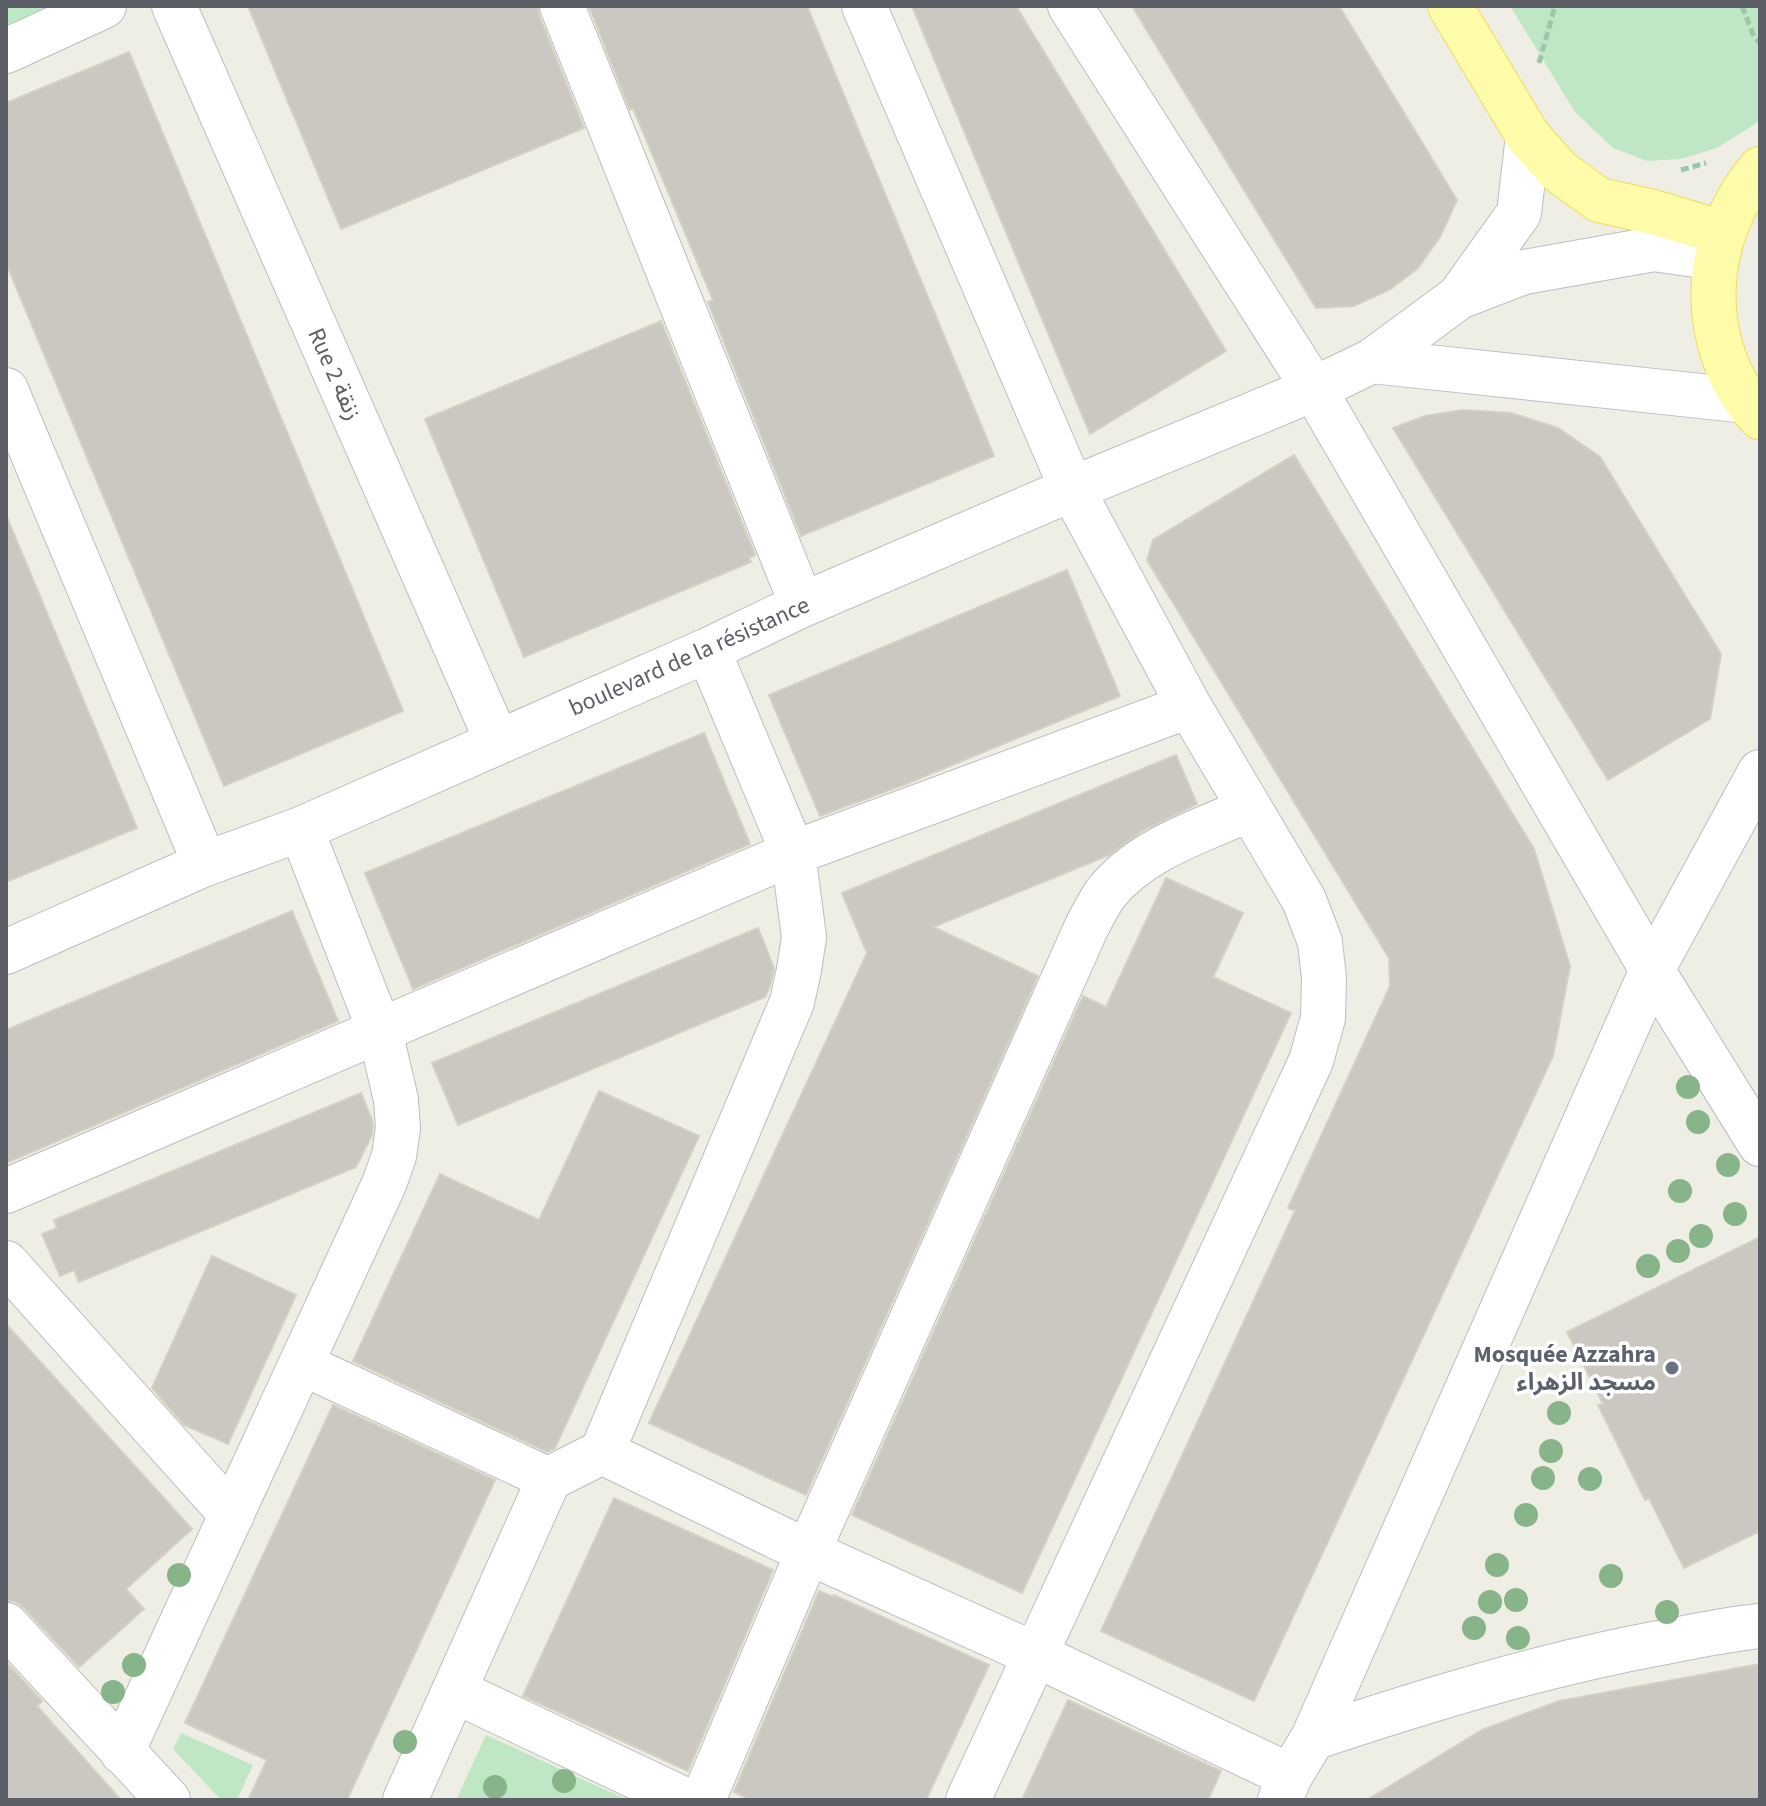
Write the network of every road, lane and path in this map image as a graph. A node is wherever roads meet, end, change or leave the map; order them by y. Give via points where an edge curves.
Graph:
1 (104, 6) edge
2 (174, 6) edge
3 (562, 6) edge
4 (864, 6) edge
5 (1070, 6) edge
6 (1450, 6) edge
7 (1555, 6) edge
8 (1742, 6) edge
9 (1760, 43) edge
10 (6, 51) edge
11 (1529, 57) dead end
12 (1528, 136) junction
13 (1708, 162) dead end
14 (1760, 169) edge
15 (1670, 170) dead end
16 (1720, 246) junction
17 (1459, 297) junction
18 (1372, 361) junction
19 (1314, 389) junction
20 (6, 390) edge
21 (1753, 409) edge
22 (1072, 489) junction
23 (802, 605) junction
24 (708, 650) junction
25 (1189, 706) junction
26 (497, 741) junction
27 (1760, 772) edge
28 (1250, 809) junction
29 (301, 829) junction
30 (793, 853) junction
31 (205, 864) junction
32 (6, 952) edge
33 (1652, 970) junction
34 (380, 1031) junction
35 (1760, 1144) edge
36 (6, 1191) edge
37 (6, 1263) edge
38 (302, 1364) junction
39 (602, 1452) junction
40 (549, 1479) junction
41 (232, 1515) junction
42 (808, 1552) junction
43 (6, 1625) edge
44 (1760, 1626) edge
45 (1036, 1655) junction
46 (455, 1691) junction
47 (1313, 1738) junction
48 (122, 1752) junction
49 (1285, 1788) edge
50 (168, 1800) edge
51 (405, 1800) edge
52 (685, 1800) edge
53 (703, 1800) edge
54 (968, 1800) edge

1 - 10 street
2 - 26 street, Rue 2 زنقة
3 - 23 street
4 - 22 street
5 - 19 street
6 - 12 main road
7 - 11 path via 1537,70
8 - 9 path
12 - 16 main road via 1559,171 1599,200 1653,212
12 - 17 street via 1519,213
13 - 15 path
14 - 16 main road via 1735,205
16 - 17 street via 1654,249 1524,272
16 - 21 main road via 1714,318 1731,375
17 - 18 street, boulevard de la résistance
18 - 19 street, boulevard de la résistance
18 - 21 street
19 - 22 street, boulevard de la résistance
19 - 33 street
20 - 31 street
22 - 23 street, boulevard de la résistance
22 - 25 street
23 - 24 street, boulevard de la résistance
24 - 26 street, boulevard de la résistance
24 - 30 street
25 - 28 street
25 - 30 street
26 - 29 street, boulevard de la résistance
27 - 33 street
28 - 42 street via 1163,848 1106,893
28 - 45 street via 1304,900 1320,942 1323,1018 1311,1061
29 - 31 street, boulevard de la résistance
29 - 34 street
30 - 34 street
30 - 39 street via 804,937 792,1002
31 - 32 street, boulevard de la résistance
33 - 35 street
33 - 47 street
34 - 36 street
34 - 38 street via 396,1100 394,1156
37 - 41 street
38 - 40 street
38 - 41 street
39 - 40 street
39 - 42 street
40 - 46 street
41 - 48 street
42 - 45 street
42 - 53 street
43 - 48 street
44 - 47 street via 1623,1649 1507,1677
45 - 49 street
45 - 54 street
46 - 51 street
46 - 52 street
47 - 49 street
48 - 50 street

